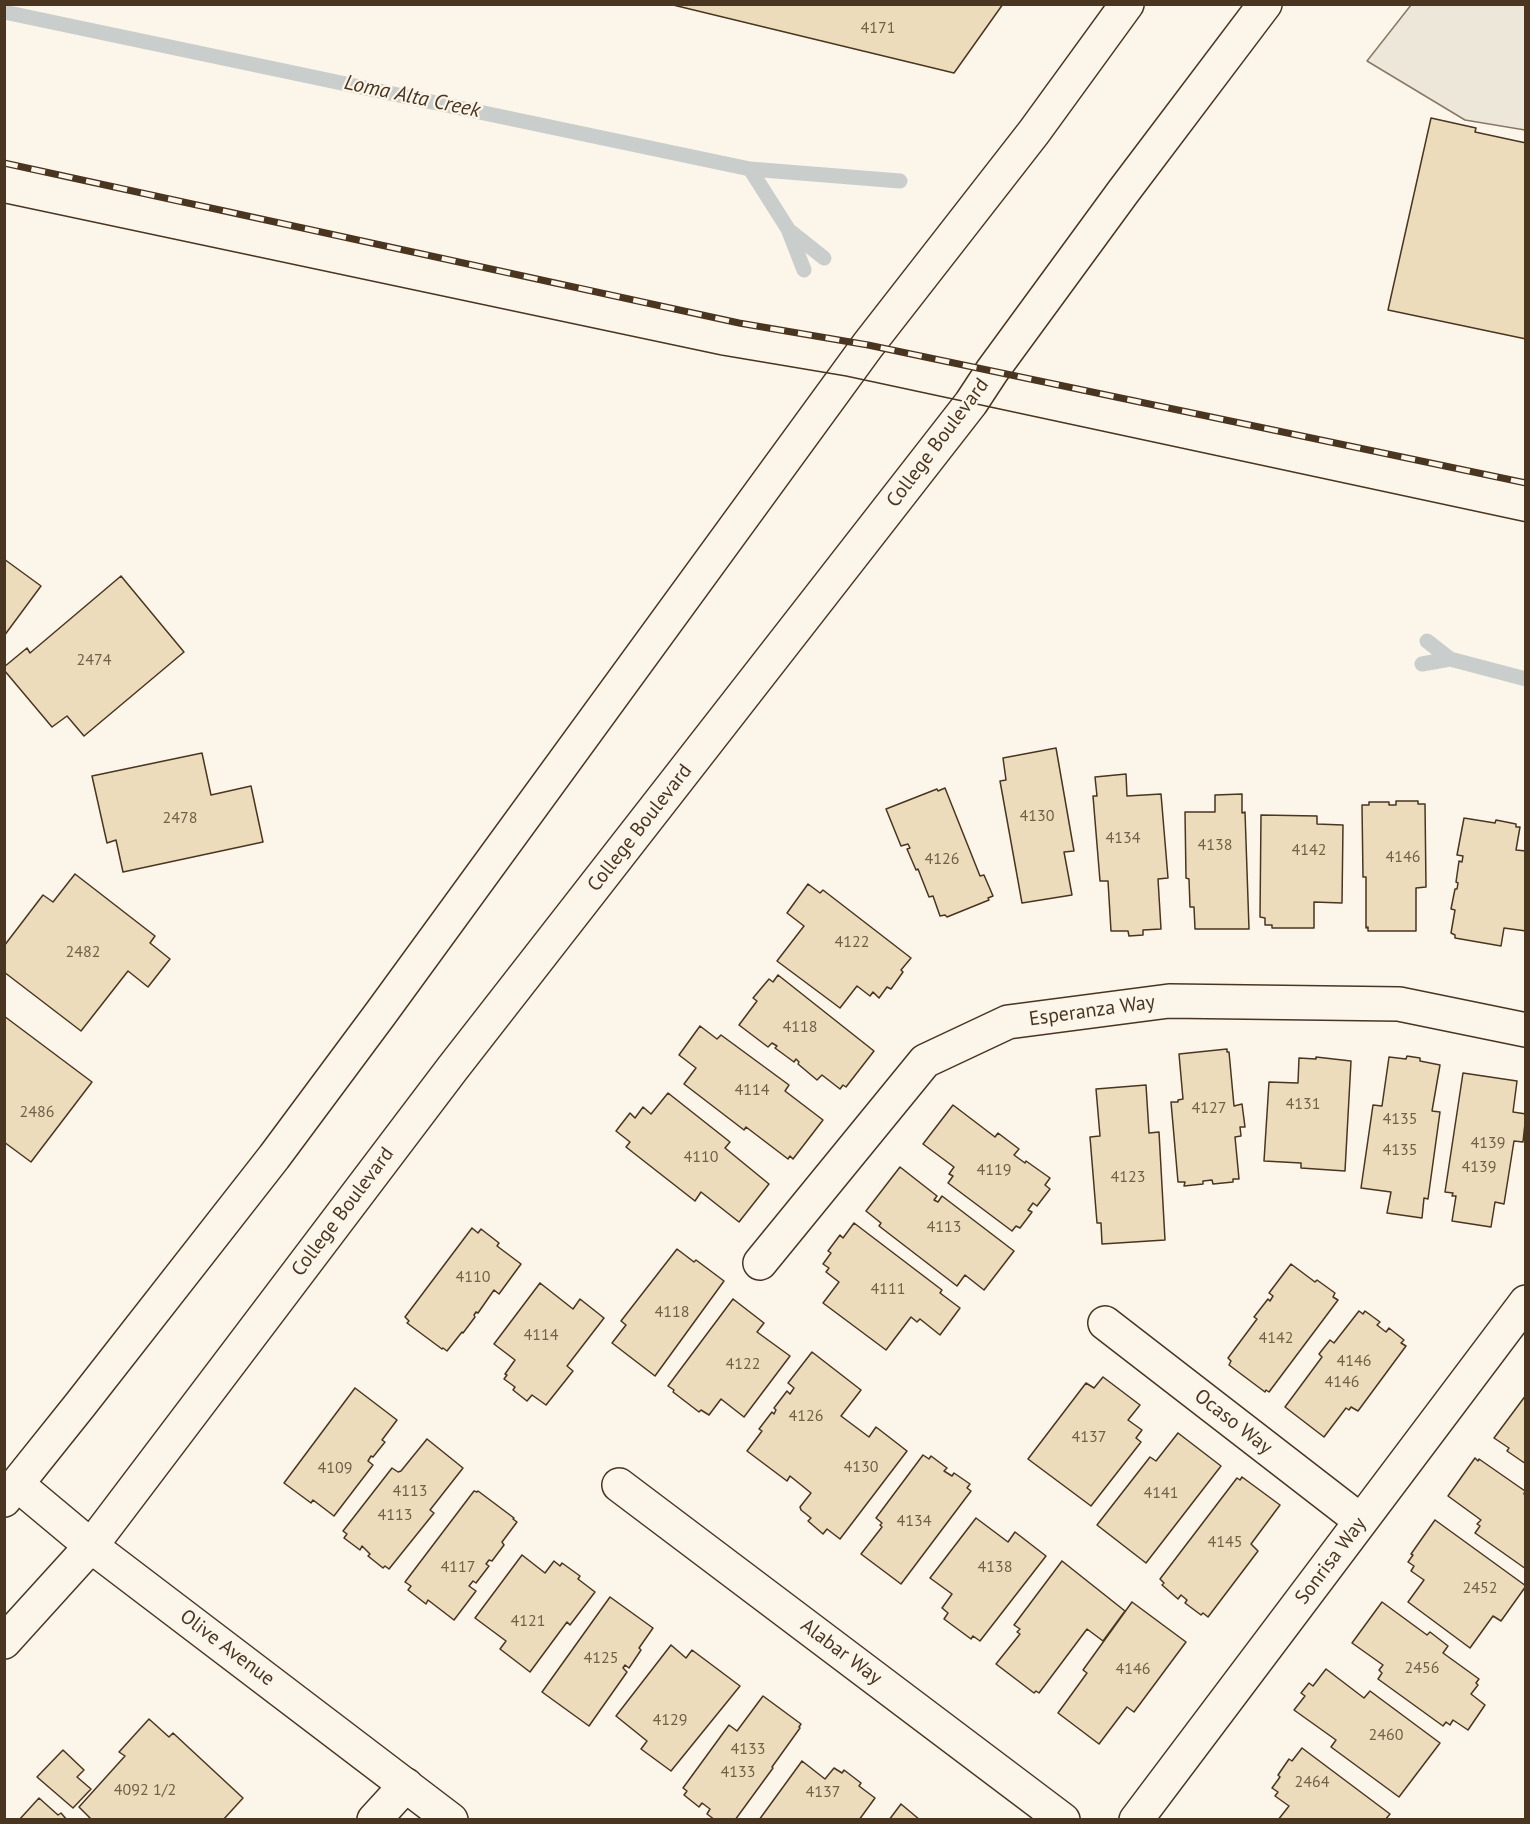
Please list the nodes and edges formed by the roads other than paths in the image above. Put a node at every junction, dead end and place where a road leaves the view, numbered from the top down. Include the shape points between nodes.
1 (1127, 4) edge
2 (1264, 4) edge
3 (1526, 1030) edge
4 (760, 1263) dead end
5 (1526, 1302) edge
6 (1105, 1323) dead end
7 (619, 1485) dead end
8 (9, 1487) edge
9 (1361, 1521) junction
10 (92, 1546) junction
11 (4, 1642) edge
12 (406, 1785) junction
13 (374, 1820) edge
14 (451, 1820) edge
15 (1063, 1820) edge
16 (1136, 1820) edge

1 - 8 main road via 1034,132 868,345 288,1137
2 - 10 main road, College Boulevard via 971,403 452,1069
3 - 4 main road, Esperanza Way via 1399,1004 1169,1001 1008,1022 925,1061
5 - 9 main road, Sonrisa Way
6 - 9 main road, Ocaso Way
7 - 15 main road, Alabar Way
8 - 10 main road, Olive Avenue
9 - 16 main road, Sonrisa Way
10 - 11 main road, College Boulevard
10 - 12 main road, Olive Avenue
12 - 13 main road
12 - 14 main road, Olive Avenue

